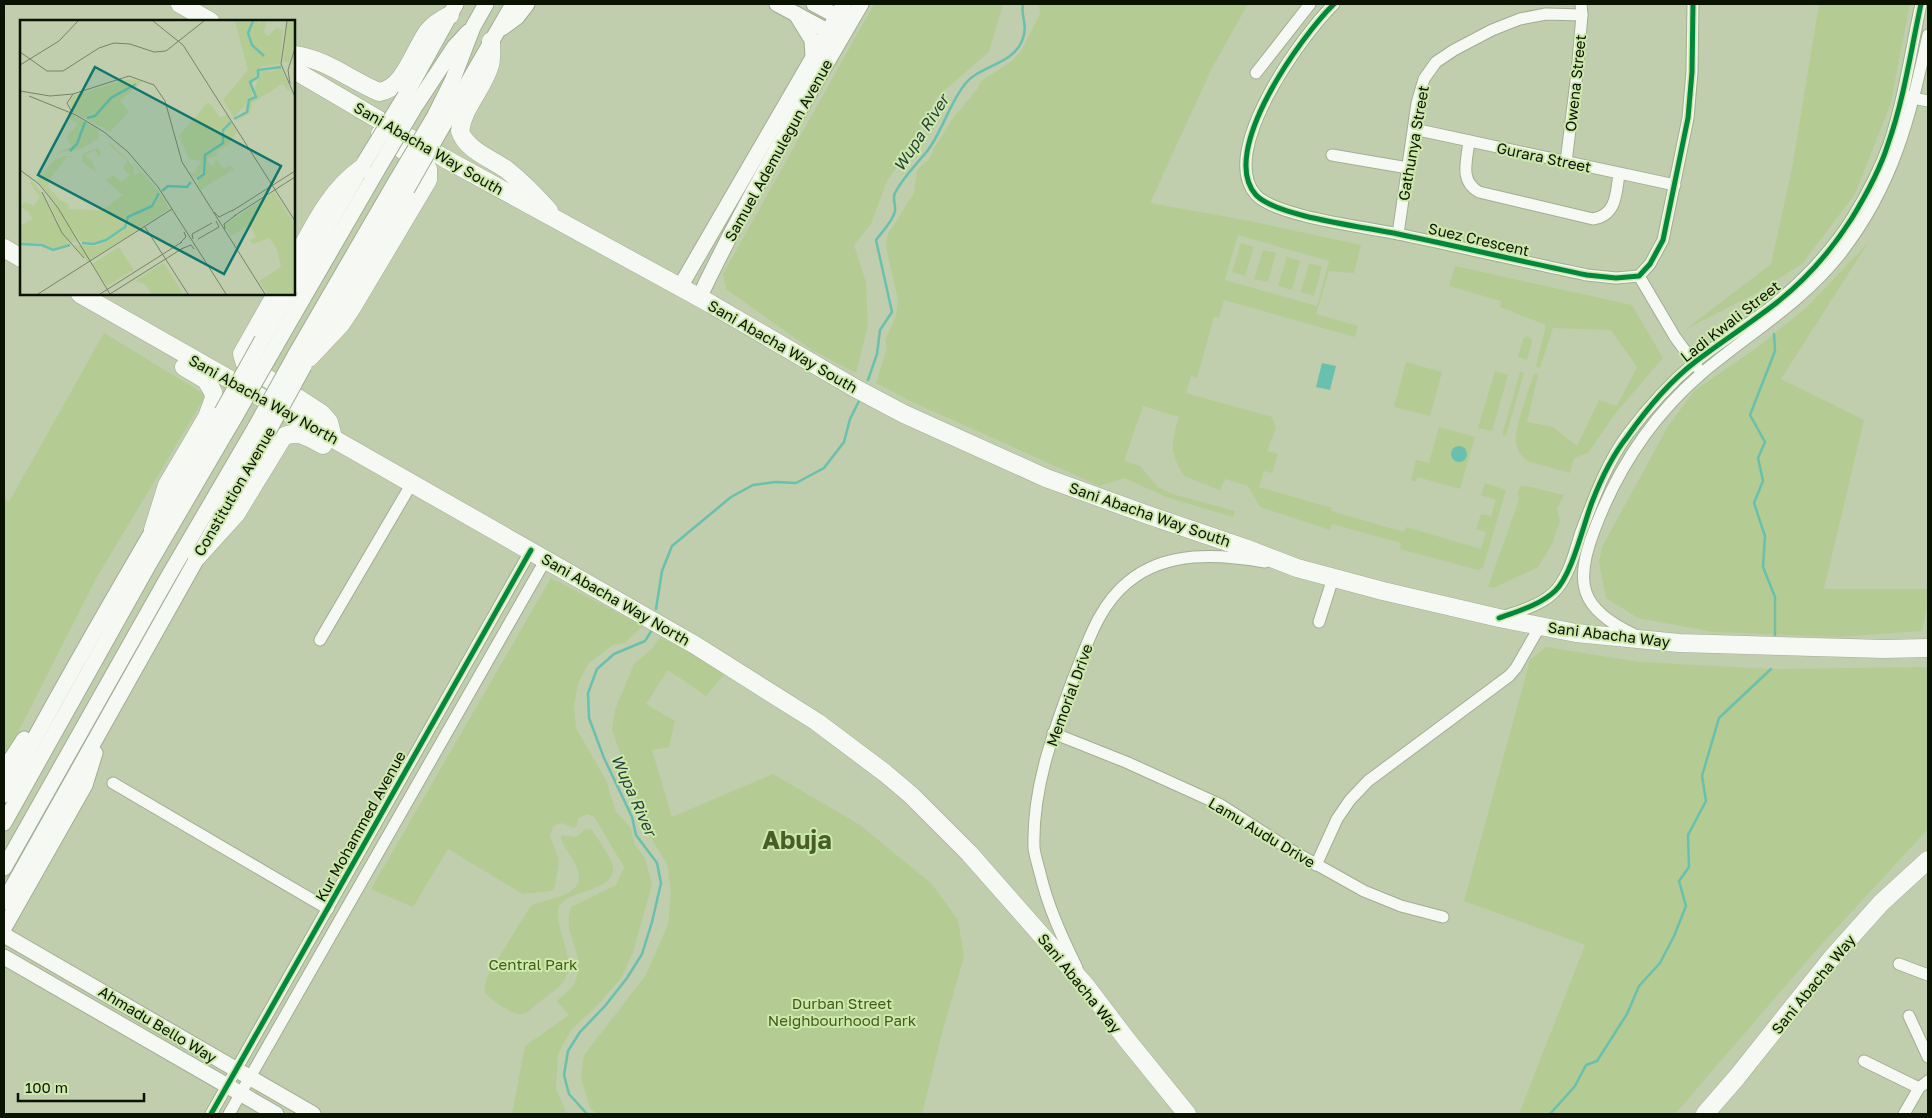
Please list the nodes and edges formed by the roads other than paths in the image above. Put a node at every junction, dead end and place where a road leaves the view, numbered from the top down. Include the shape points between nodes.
1 (180, 4) edge
2 (486, 4) edge
3 (513, 4) edge
4 (527, 4) edge
5 (777, 4) edge
6 (814, 4) edge
7 (861, 4) edge
8 (1310, 4) edge
9 (1334, 4) edge
10 (1693, 4) edge
11 (1921, 4) edge
12 (454, 7) edge
13 (1582, 9) edge
14 (796, 14) junction
15 (843, 14) edge
16 (208, 20) edge
17 (473, 27) junction
18 (834, 35) junction
19 (1928, 35) edge
20 (494, 36) junction
21 (295, 55) edge
22 (813, 56) junction
23 (295, 71) edge
24 (1256, 74) dead end
25 (328, 90) junction
26 (1901, 95) junction
27 (1914, 98) junction
28 (411, 100) junction
29 (1928, 101) edge
30 (439, 120) junction
31 (1414, 129) junction
32 (1469, 141) junction
33 (1332, 155) dead end
34 (1566, 162) junction
35 (368, 167) junction
36 (1408, 168) junction
37 (1619, 174) junction
38 (1675, 185) junction
39 (557, 220) junction
40 (1398, 234) junction
41 (4, 248) edge
42 (20, 257) edge
43 (295, 260) edge
44 (1639, 276) junction
45 (295, 284) edge
46 (680, 287) junction
47 (82, 295) edge
48 (275, 295) edge
49 (289, 295) edge
50 (699, 298) junction
51 (128, 323) junction
52 (269, 344) junction
53 (302, 360) junction
54 (1694, 363) junction
55 (1702, 373) junction
56 (333, 438) junction
57 (187, 473) junction
58 (412, 483) junction
59 (232, 495) junction
60 (153, 530) joint
61 (539, 554) junction
62 (197, 557) joint
63 (1297, 568) junction
64 (1333, 578) junction
65 (1499, 618) junction
66 (1319, 622) dead end
67 (1540, 626) junction
68 (1643, 639) junction
69 (320, 640) dead end
70 (1910, 648) junction
71 (1928, 648) edge
72 (1928, 655) edge
73 (1053, 733) junction
74 (27, 753) junction
75 (4, 770) edge
76 (80, 781) junction
77 (113, 784) dead end
78 (4, 795) edge
79 (4, 823) edge
80 (969, 853) joint
81 (1928, 860) edge
82 (1316, 865) junction
83 (4, 868) edge
84 (4, 902) edge
85 (328, 909) junction
86 (1443, 917) dead end
87 (4, 928) edge
88 (4, 935) edge
89 (4, 957) edge
90 (1899, 964) dead end
91 (1928, 975) edge
92 (1086, 986) junction
93 (1909, 1016) dead end
94 (1928, 1057) edge
95 (1864, 1061) dead end
96 (236, 1071) junction
97 (250, 1078) junction
98 (1924, 1084) edge
99 (227, 1086) junction
100 (241, 1094) junction
101 (211, 1114) edge
102 (229, 1114) edge
103 (276, 1114) edge
104 (312, 1114) edge
105 (1187, 1114) edge
106 (1704, 1114) edge
107 (1904, 1114) edge

1 - 16 highway
2 - 17 main road, Constitution Avenue
3 - 20 main road, Constitution Avenue
4 - 20 main road
5 - 14 main road
6 - 15 main road
7 - 15 main road, Samuel Ademulegun Avenue
8 - 24 street
9 - 40 street, Suez Crescent via 1303,39 1270,93 1247,150 1244,166 1248,181 1256,195 1295,214
10 - 38 street via 1689,110
11 - 26 street, Ladi Kwali Street
12 - 21 highway via 429,30 400,79 387,91 379,92 332,67
12 - 28 main road, Constitution Avenue
13 - 31 street, Gathunya Street via 1520,19 1477,38 1436,62 1424,79
13 - 34 street, Owena Street
14 - 18 main road
14 - 22 main road via 812,40
15 - 18 main road, Samuel Ademulegun Avenue
17 - 28 main road, Constitution Avenue
17 - 30 main road, Constitution Avenue
18 - 22 main road, Samuel Ademulegun Avenue
18 - 50 main road, Samuel Ademulegun Avenue
19 - 27 street, Ladi Kwali Street
20 - 30 main road, Constitution Avenue
20 - 39 highway via 490,66 463,118 461,135 467,144 521,183
22 - 46 main road, Samuel Ademulegun Avenue
23 - 25 highway, Sani Abacha Way South
25 - 39 highway, Sani Abacha Way South
25 - 53 highway via 339,105 424,165 430,175 341,324
26 - 27 street
26 - 54 street, Ladi Kwali Street via 1881,163 1852,218 1832,246 1808,274 1773,306
27 - 29 street
27 - 55 street, Ladi Kwali Street via 1900,147 1879,195 1841,254 1777,317
28 - 35 main road, Constitution Avenue, bridge
30 - 53 main road, Constitution Avenue, bridge
31 - 32 street, Gurara Street
31 - 36 street, Gathunya Street
32 - 34 street, Gurara Street
32 - 37 street via 1466,181 1470,188 1594,219 1608,213 1616,195
33 - 36 street
34 - 37 street, Gurara Street
35 - 43 highway via 348,178 337,190
35 - 45 main road, Constitution Avenue
35 - 52 main road, Constitution Avenue
36 - 40 street, Gathunya Street
37 - 38 street, Gurara Street
38 - 44 street via 1663,240
39 - 46 highway, Sani Abacha Way South
40 - 44 street, Suez Crescent via 1587,275
41 - 42 highway
44 - 54 street via 1670,330
46 - 50 highway, Sani Abacha Way South
47 - 51 highway, Sani Abacha Way North
48 - 56 highway via 242,354 244,362 321,413 329,422
49 - 52 main road, Constitution Avenue
50 - 63 highway, Sani Abacha Way South via 904,414 1046,478
51 - 56 highway, Sani Abacha Way North
51 - 57 highway via 144,342 202,377 214,392 213,404
52 - 57 main road, Constitution Avenue, bridge via 229,415
53 - 59 main road, Constitution Avenue, bridge via 262,429
54 - 55 street
54 - 65 street, Ladi Kwali Street via 1646,412 1617,450 1593,499 1571,564 1557,589 1546,598
55 - 68 street, Ladi Kwali Street via 1666,408 1627,459 1604,503 1583,566 1585,590 1600,614 1619,628
56 - 58 highway, Sani Abacha Way North
57 - 60 highway via 160,503
57 - 74 main road, Constitution Avenue
58 - 59 highway via 375,475 304,435 289,434
58 - 61 highway, Sani Abacha Way North
58 - 69 street
59 - 62 highway via 224,528
59 - 83 main road, Constitution Avenue via 93,709
60 - 74 main road
61 - 80 highway, Sani Abacha Way North via 695,645 817,722 911,795
61 - 85 street, Kur Mohammed Avenue via 434,721
61 - 97 street, Kur Mohammed Avenue via 450,724
62 - 76 main road, Constitution Avenue via 102,727
63 - 64 highway, Sani Abacha Way
63 - 73 street, Memorial Drive via 1247,559 1186,557 1153,567 1128,582 1094,625
64 - 65 highway, Sani Abacha Way
64 - 66 street
65 - 67 highway, Sani Abacha Way
67 - 68 highway, Sani Abacha Way
67 - 82 street via 1509,676 1368,781 1350,800 1337,819
68 - 70 highway, Sani Abacha Way via 1680,643
70 - 71 highway, Sani Abacha Way
70 - 72 highway
73 - 82 street, Lamu Audu Drive via 1221,805
73 - 92 street, Memorial Drive via 1041,780 1034,849 1052,914
74 - 75 main road
74 - 78 main road, Constitution Avenue
74 - 79 main road, Constitution Avenue
76 - 84 main road, Constitution Avenue
76 - 87 main road
77 - 85 street
80 - 92 highway, Sani Abacha Way
81 - 106 highway, Sani Abacha Way via 1881,903 1831,959
82 - 86 street, Lamu Audu Drive via 1364,891 1401,906
85 - 96 street, Kur Mohammed Avenue
88 - 96 main road, Ahmadu Bello Way
89 - 99 main road, Ahmadu Bello Way
90 - 91 street
92 - 105 highway, Sani Abacha Way
93 - 94 street
95 - 98 street
96 - 97 main road, Ahmadu Bello Way
96 - 99 street, Kur Mohammed Avenue
97 - 100 street, Kur Mohammed Avenue
97 - 104 main road, Ahmadu Bello Way
98 - 107 street
99 - 100 main road, Ahmadu Bello Way
99 - 101 street, Kur Mohammed Avenue
100 - 102 street, Kur Mohammed Avenue
100 - 103 main road, Ahmadu Bello Way

